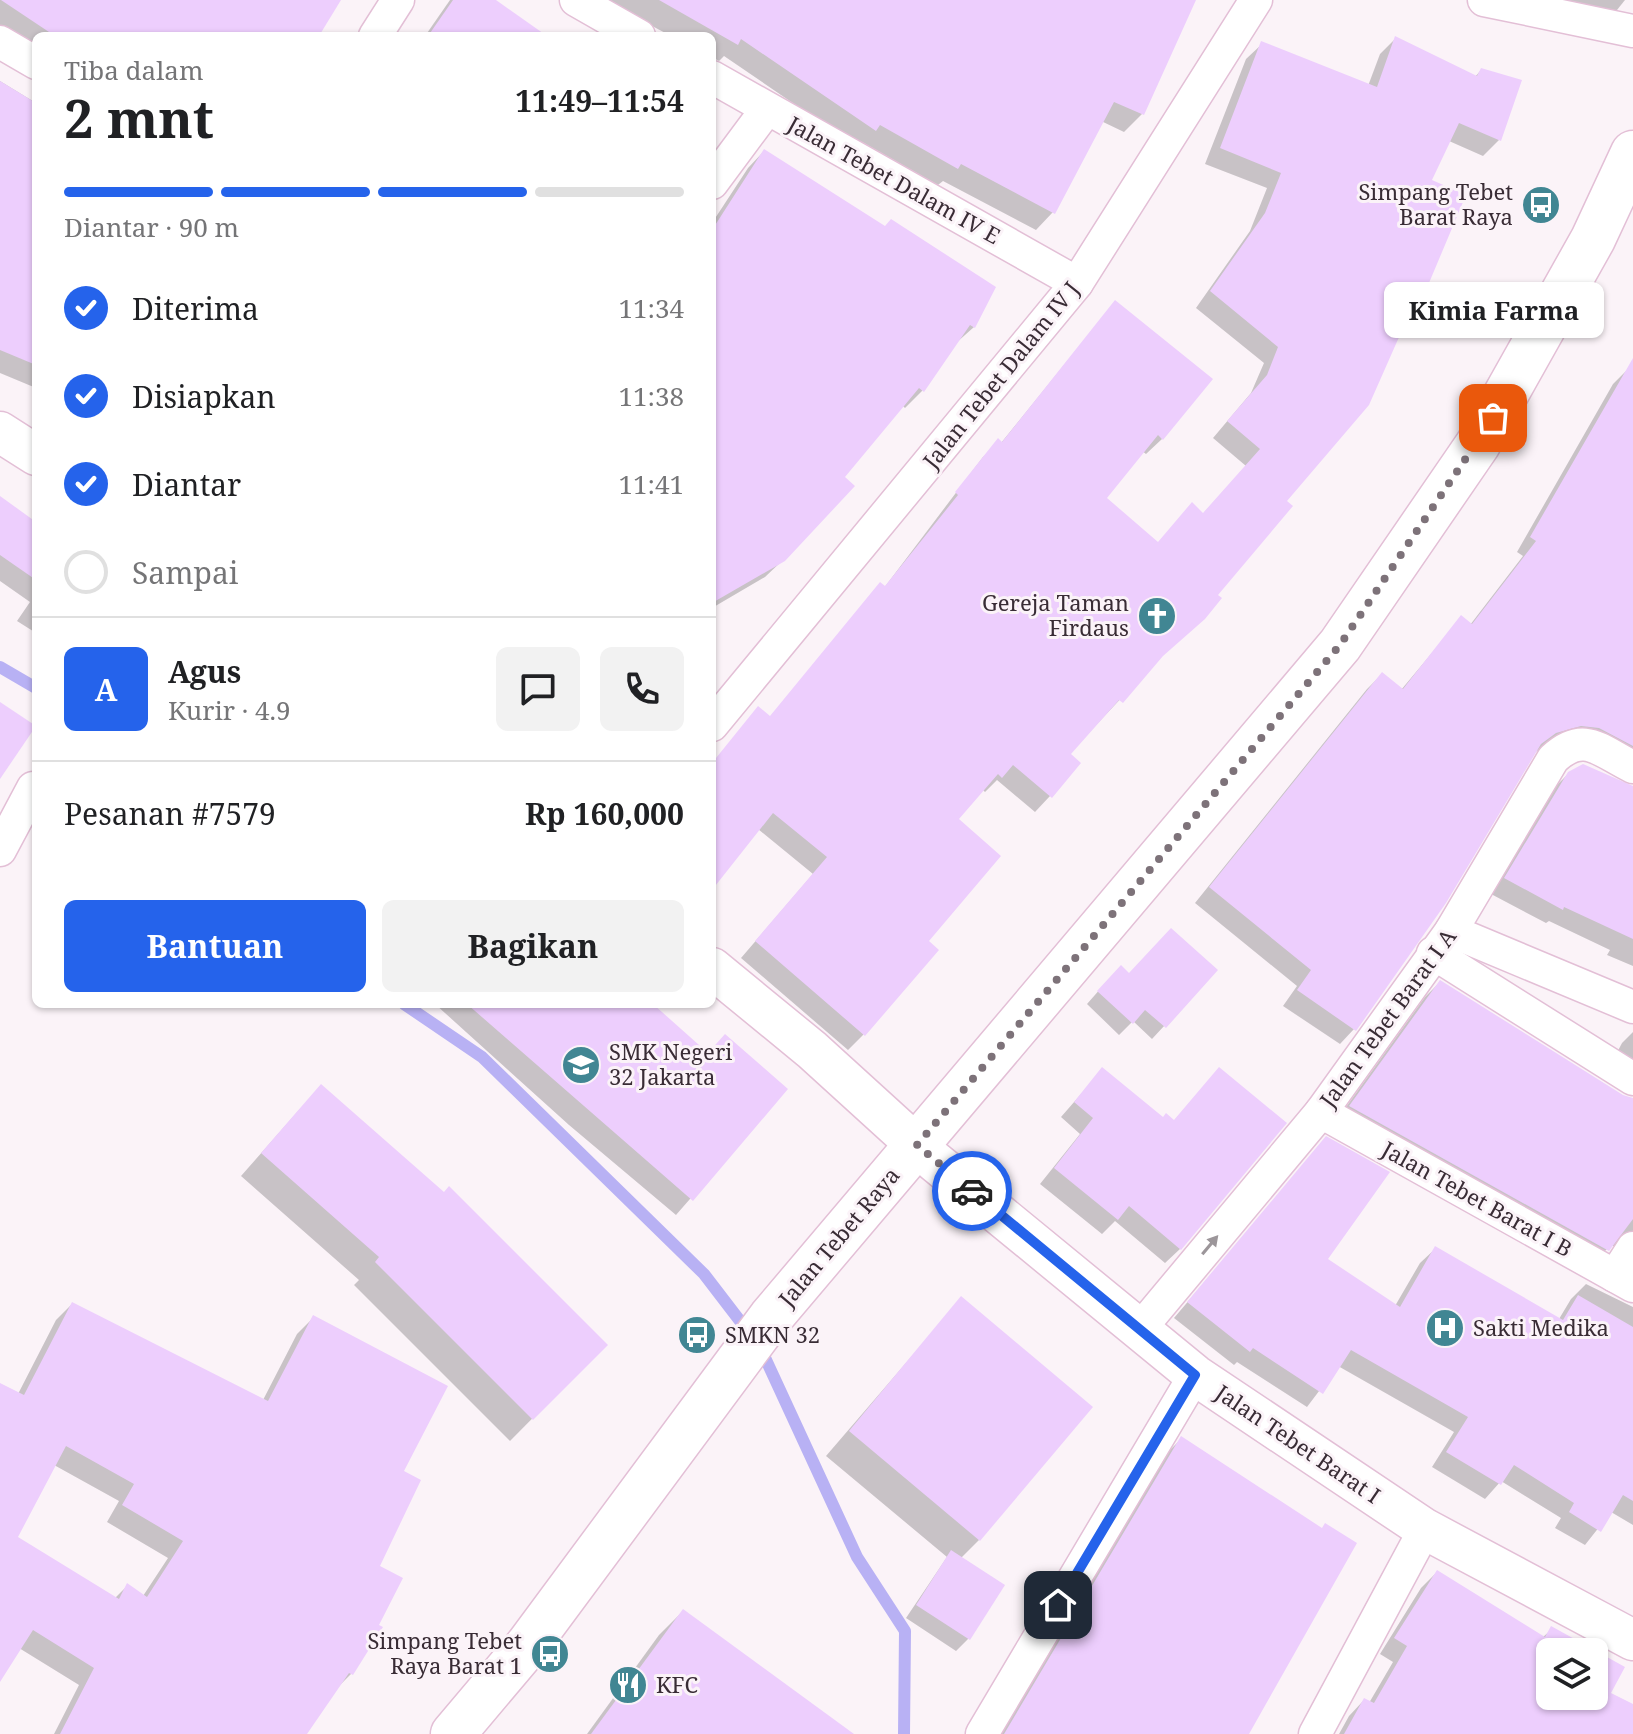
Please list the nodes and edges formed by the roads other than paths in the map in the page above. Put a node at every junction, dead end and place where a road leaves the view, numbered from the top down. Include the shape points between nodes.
1 (398, 0) edge
2 (576, 0) edge
3 (1256, 0) edge
4 (1484, 0) edge
5 (1633, 31) edge
6 (378, 32) edge
7 (632, 32) edge
8 (0, 42) edge
9 (32, 61) edge
10 (716, 79) edge
11 (767, 109) junction
12 (1633, 153) edge
13 (716, 178) edge
14 (1077, 283) junction
15 (0, 432) edge
16 (32, 452) edge
17 (716, 720) edge
18 (1633, 767) edge
19 (32, 790) edge
20 (0, 850) edge
21 (1442, 942) junction
22 (716, 971) edge
23 (1633, 1007) edge
24 (1633, 1079) edge
25 (1321, 1112) junction
26 (917, 1145) junction
27 (1633, 1248) edge
28 (1624, 1281) edge
29 (1139, 1330) junction
30 (1195, 1375) junction
31 (1425, 1529) junction
32 (1633, 1640) edge
33 (453, 1734) edge
34 (982, 1734) edge
35 (1315, 1734) edge

1 - 6 street
2 - 7 street
3 - 14 street, Jalan Tebet Dalam IV J
4 - 5 street
8 - 9 street
10 - 11 street, Jalan Tebet Dalam IV E
11 - 13 street
11 - 14 street, Jalan Tebet Dalam IV E
12 - 26 main road, Jalan Tebet Raya via 1593,239 1478,444 1340,645
14 - 17 street, Jalan Tebet Dalam IV J
15 - 16 street
18 - 21 street, Jalan Tebet Barat I A via 1582,743 1568,745 1553,759
19 - 20 street
21 - 23 street
21 - 24 street
21 - 25 street, Jalan Tebet Barat I A
22 - 26 street, Jalan Tebet Barat I
25 - 28 street, Jalan Tebet Barat I B
29 -> 25 street, Jalan Tebet Barat I A
26 - 29 street, Jalan Tebet Barat I
26 - 33 main road, Jalan Tebet Raya via 771,1317 528,1645
27 - 28 street
29 - 30 street, Jalan Tebet Barat I
30 - 31 street, Jalan Tebet Barat I
30 - 34 street
31 - 32 street, Jalan Tebet Barat I
31 - 35 street

